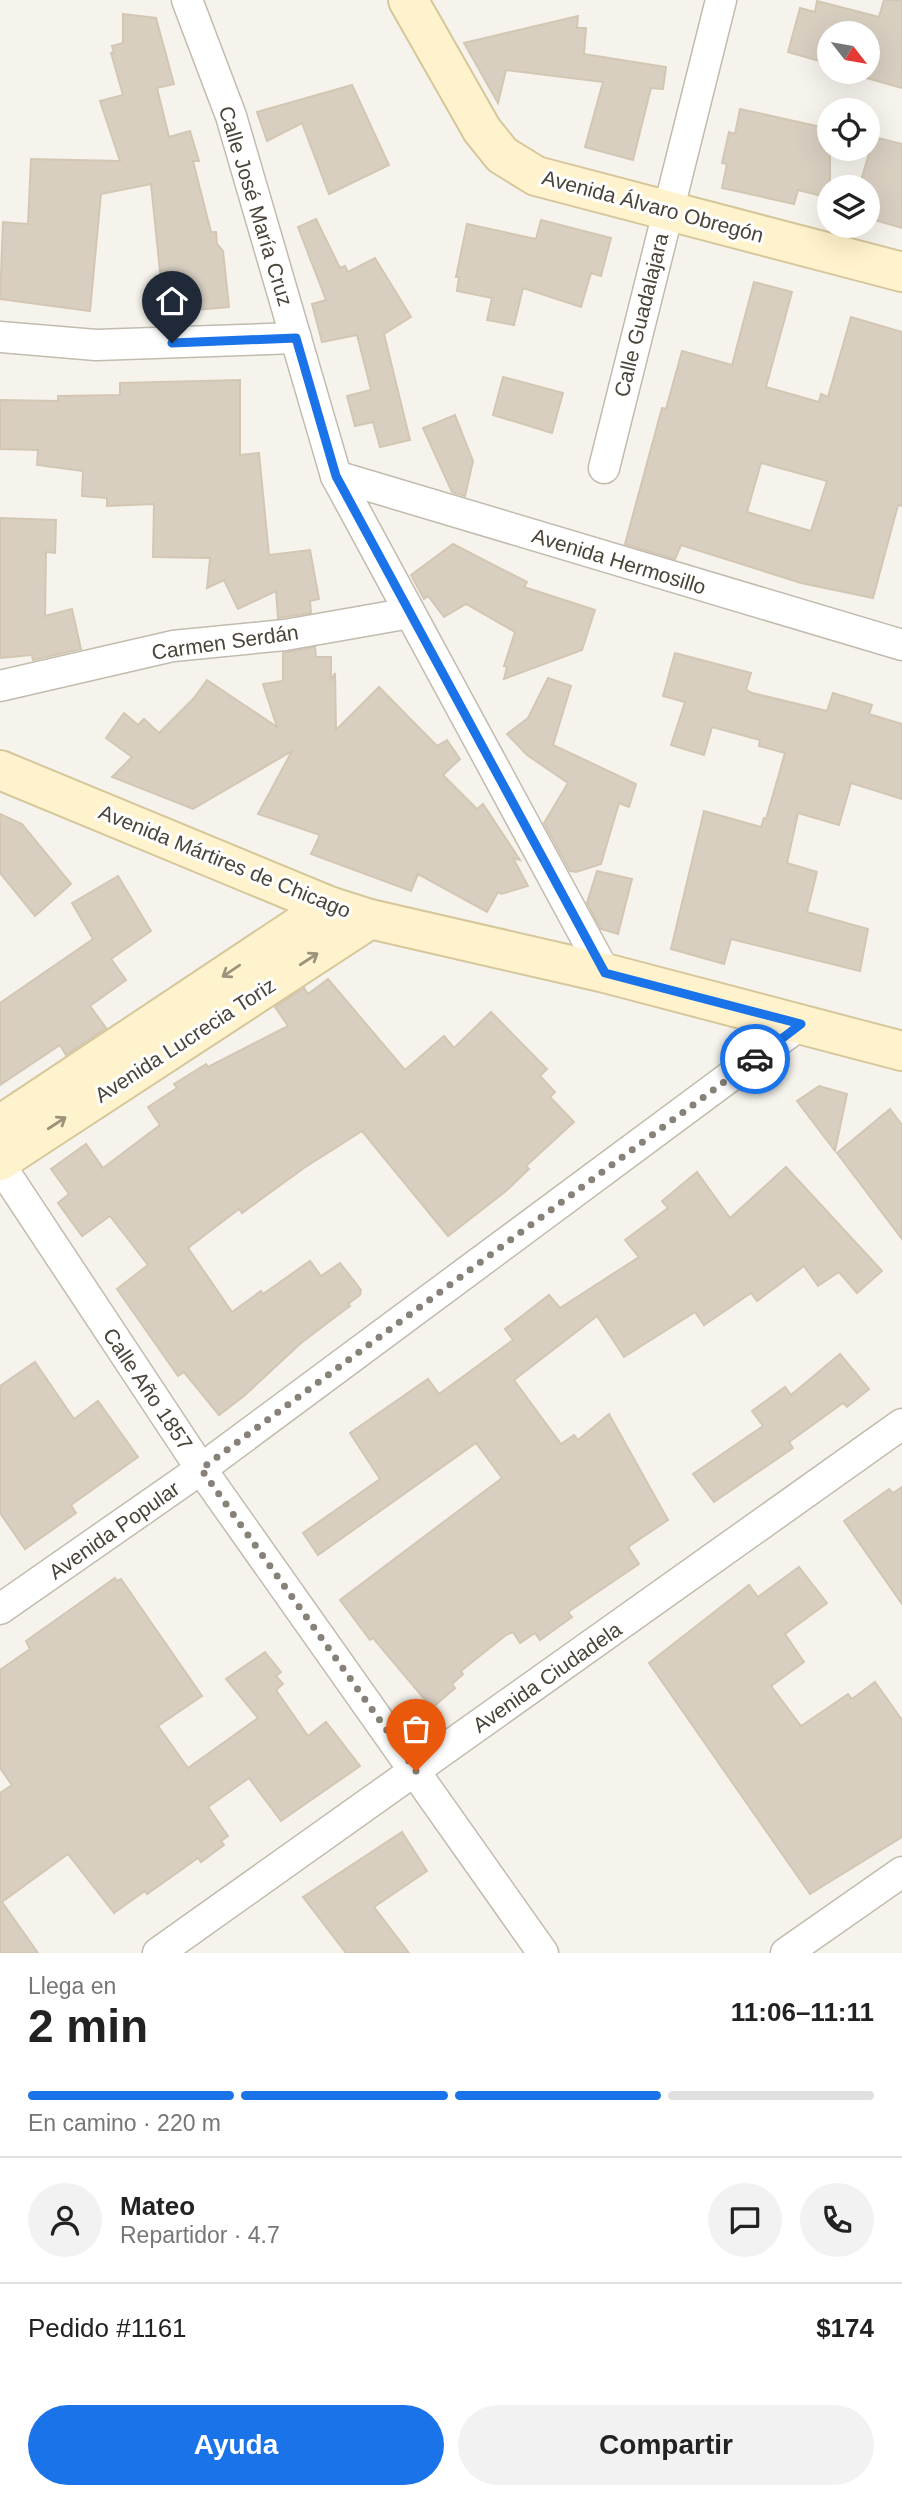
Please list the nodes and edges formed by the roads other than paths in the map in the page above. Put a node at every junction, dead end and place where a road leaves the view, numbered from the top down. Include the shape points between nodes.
1 (187, 0) edge
2 (408, 0) edge
3 (721, 0) edge
4 (667, 209) junction
5 (902, 272) edge
6 (0, 337) edge
7 (296, 338) junction
8 (604, 468) dead end
9 (336, 476) junction
10 (410, 612) junction
11 (902, 645) edge
12 (0, 686) edge
13 (0, 770) edge
14 (328, 906) junction
15 (370, 919) junction
16 (605, 973) junction
17 (801, 1024) junction
18 (902, 1051) edge
19 (0, 1125) edge
20 (0, 1163) edge
21 (902, 1424) edge
22 (201, 1469) junction
23 (0, 1609) edge
24 (416, 1771) junction
25 (902, 1871) edge
26 (158, 1953) edge
27 (543, 1953) edge
28 (786, 1953) edge

1 - 7 street, Calle José María Cruz via 231,116
2 - 4 street, Avenida Álvaro Obregón via 482,130 502,155 536,176
3 - 4 street, Calle Guadalajara
4 - 5 street, Avenida Álvaro Obregón
4 - 8 street, Calle Guadalajara
6 - 7 street via 96,345
7 - 9 street, Calle José María Cruz
9 - 10 street, Calle José María Cruz
9 - 11 street, Avenida Hermosillo
10 - 12 street, Carmen Serdán via 285,635 173,646
10 - 16 street, Calle José María Cruz
13 - 14 street, Avenida Mártires de Chicago
14 - 15 street, Avenida Mártires de Chicago
14 -> 19 street, Avenida Lucrecia Toriz
15 - 16 street, Avenida Mártires de Chicago
20 -> 15 street, Avenida Lucrecia Toriz
16 - 17 street, Avenida Mártires de Chicago
17 - 18 street, Avenida Mártires de Chicago
17 - 22 street, Avenida Popular
20 - 22 street, Calle Año 1857
21 - 24 street, Avenida Ciudadela
22 - 23 street, Avenida Popular
22 - 24 street, Calle Año 1857
24 - 26 street, Avenida Ciudadela
24 - 27 street, Calle Año 1857
25 - 28 street

